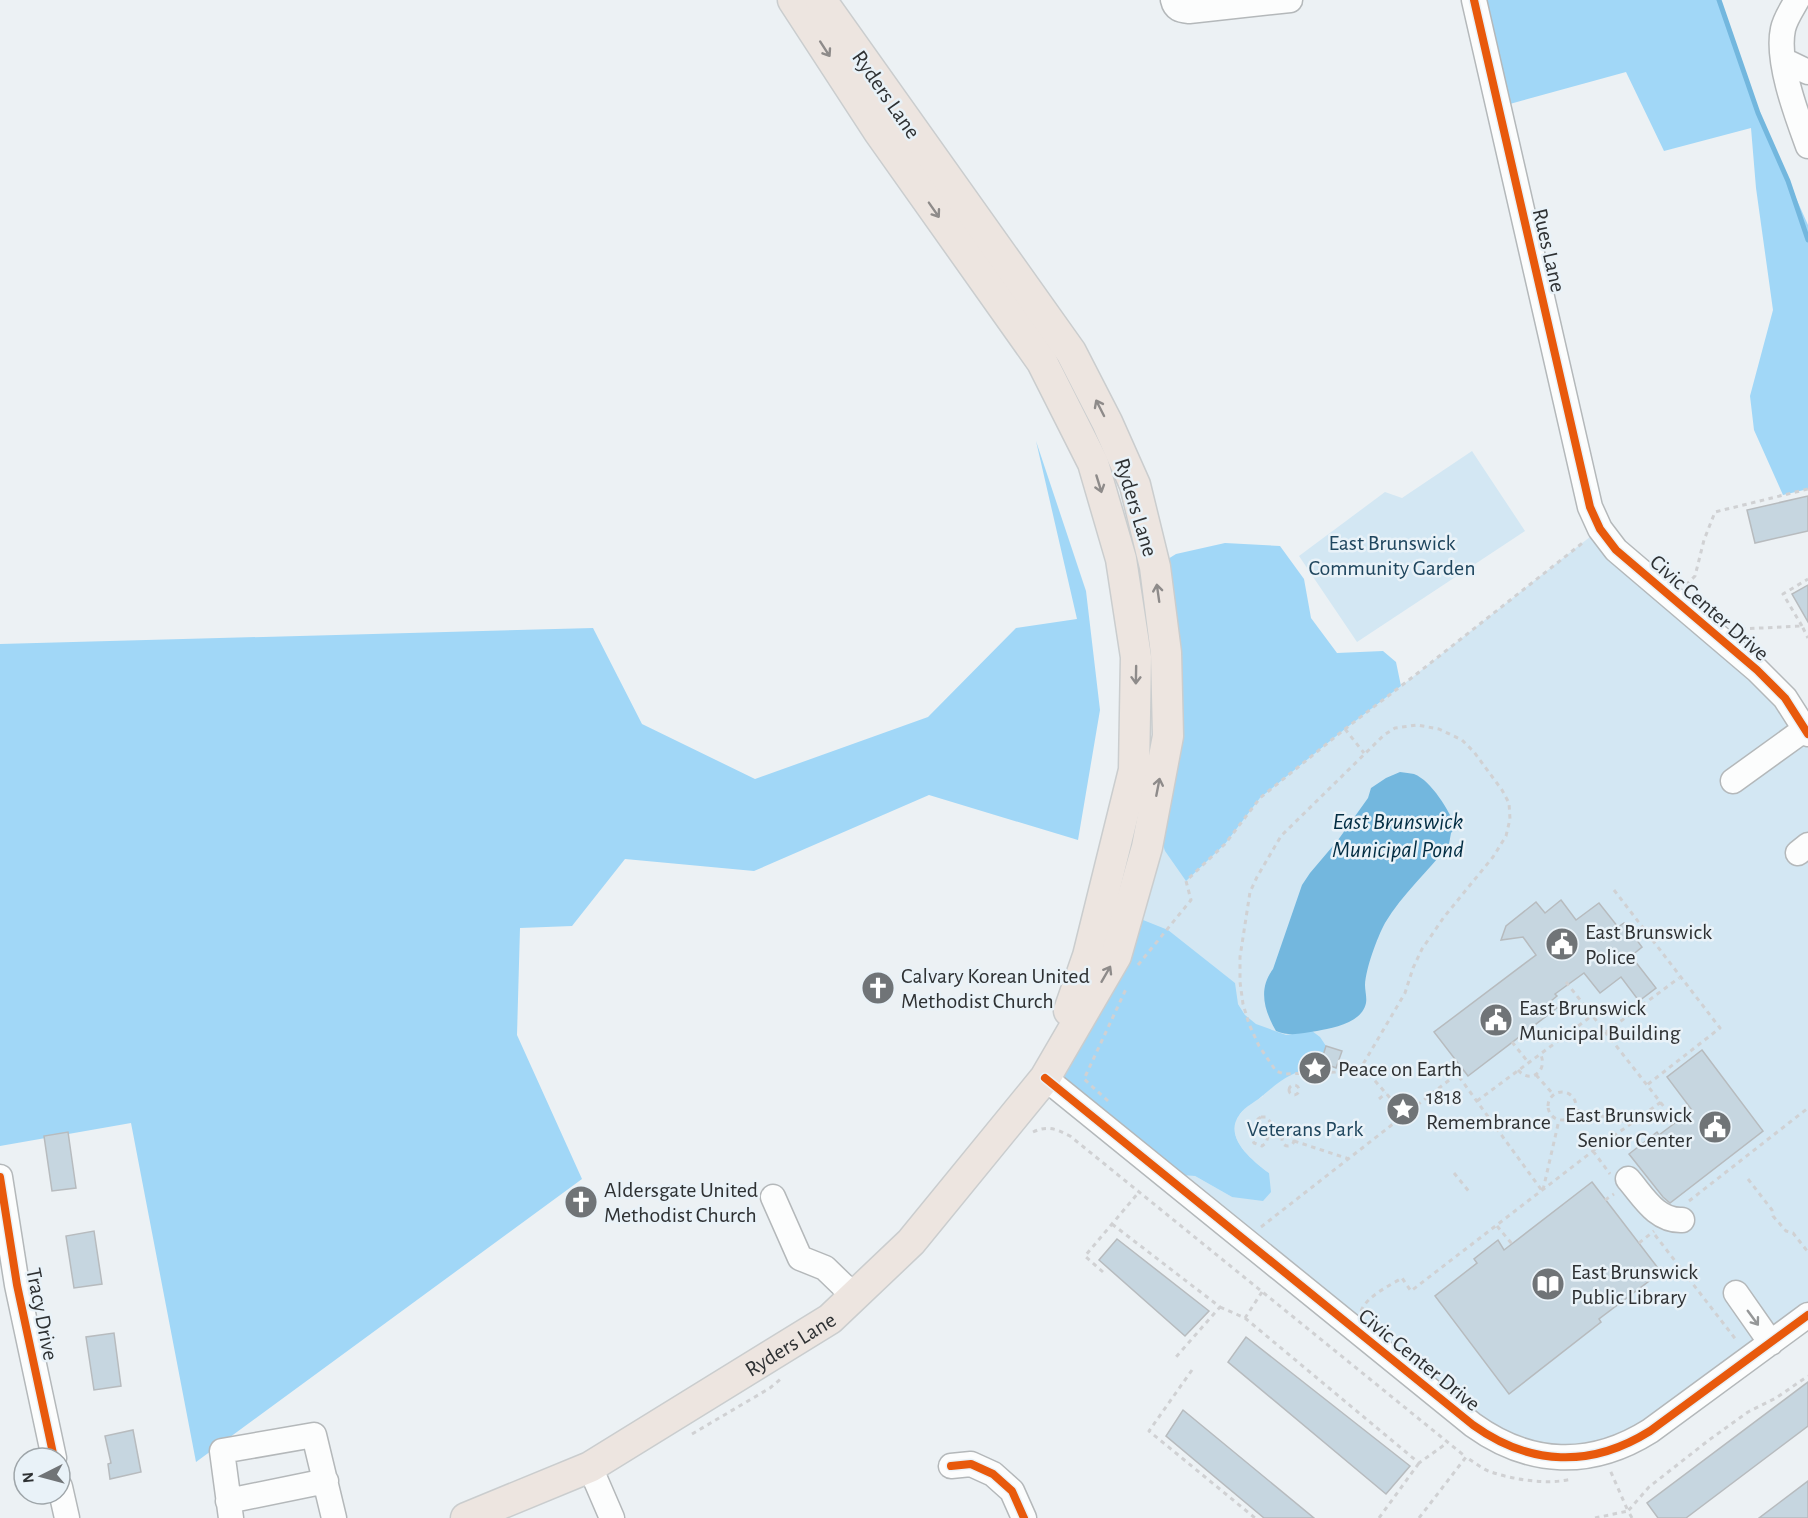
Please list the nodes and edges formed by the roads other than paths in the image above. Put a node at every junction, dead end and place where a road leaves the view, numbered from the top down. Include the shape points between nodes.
1 (793, 0) edge
2 (821, 0) edge
3 (1173, 0) edge
4 (1290, 0) edge
5 (1474, 0) edge
6 (1797, 0) edge
7 (1783, 60) junction
8 (1808, 72) edge
9 (1808, 147) edge
10 (1595, 518) joint
11 (1806, 732) edge
12 (1733, 781) dead end
13 (1044, 1078) junction
14 (0, 1177) edge
15 (1621, 1179) road end
16 (773, 1197) dead end
17 (1675, 1217) road end
18 (9, 1287) edge
19 (1736, 1293) dead end
20 (854, 1296) junction
21 (1808, 1315) edge
22 (1771, 1342) junction
23 (51, 1446) edge
24 (951, 1466) dead end
25 (590, 1467) junction
26 (326, 1481) junction
27 (229, 1509) edge
28 (334, 1518) edge
29 (466, 1518) edge
30 (612, 1518) edge
31 (1024, 1518) edge

1 -> 13 main road, Ryders Lane via 879,132 1042,362 1093,463 1121,559 1136,657 1134,770 1088,956
13 -> 2 main road, Ryders Lane via 1116,956 1147,847 1168,736 1166,653 1155,567 1134,485 1071,352
3 - 4 street via 1178,9 1189,12
5 - 10 street, Rues Lane
6 - 7 street via 1783,27
7 - 8 street
7 - 9 street
10 - 11 street, Civic Center Drive via 1616,550 1785,698
11 - 12 street
13 - 20 main road, Ryders Lane via 911,1242
13 - 22 street, Civic Center Drive via 1489,1437 1517,1450 1547,1457 1578,1458 1630,1443
14 - 18 street, Tracy Drive
15 - 17 street via 1660,1215 1673,1220
16 - 20 street via 800,1258 825,1268
18 - 23 street, Tracy Drive
19 -> 22 street
20 - 25 main road, Ryders Lane via 830,1319
21 - 22 street, Civic Center Drive
24 - 31 street via 970,1464 993,1474 1012,1491
25 - 29 main road, Ryders Lane
25 - 30 street
26 - 27 street
26 - 27 street via 314,1435 222,1451
26 - 28 street

